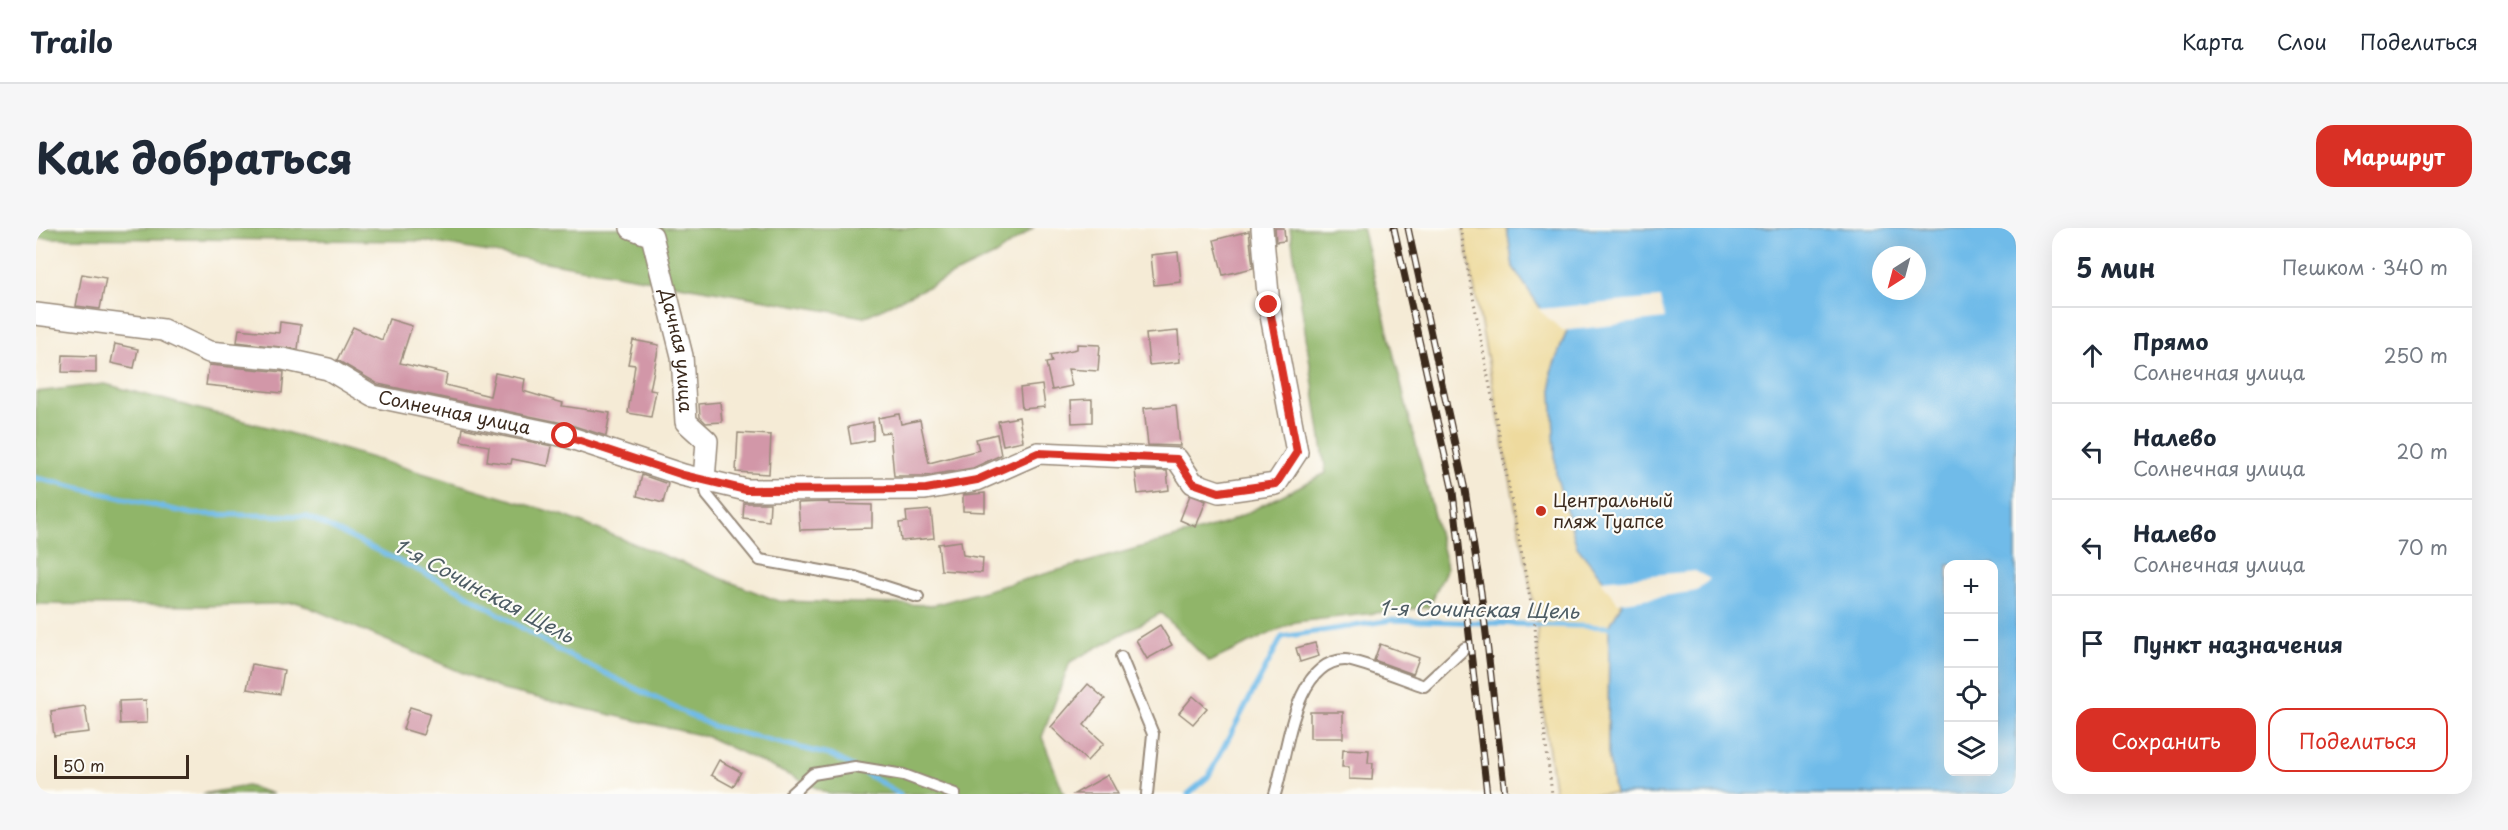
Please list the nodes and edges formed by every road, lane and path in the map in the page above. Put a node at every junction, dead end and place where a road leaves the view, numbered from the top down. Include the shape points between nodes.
1 (631, 228) edge
2 (1262, 228) edge
3 (1460, 228) edge
4 (36, 314) edge
5 (704, 480) junction
6 (918, 597) dead end
7 (1465, 648) dead end
8 (1121, 657) dead end
9 (791, 794) edge
10 (955, 794) edge
11 (1147, 794) edge
12 (1275, 794) edge
13 (1552, 794) edge

1 - 5 street, Дачная улица via 652,236 682,356 686,422 707,441
2 - 5 street, Солнечная улица via 1269,305 1297,452 1276,484 1219,492 1193,483 1177,459 1038,453 977,480 926,489 746,490
3 - 13 path via 1535,625
4 - 5 street, Солнечная улица via 163,330 209,352 283,359 328,369 373,396 565,436
5 - 6 lane via 707,495 760,560 855,577
7 - 12 lane via 1424,686 1346,660 1323,667 1299,699
8 - 11 lane via 1154,734
9 - 10 lane via 813,774 855,767 904,775

